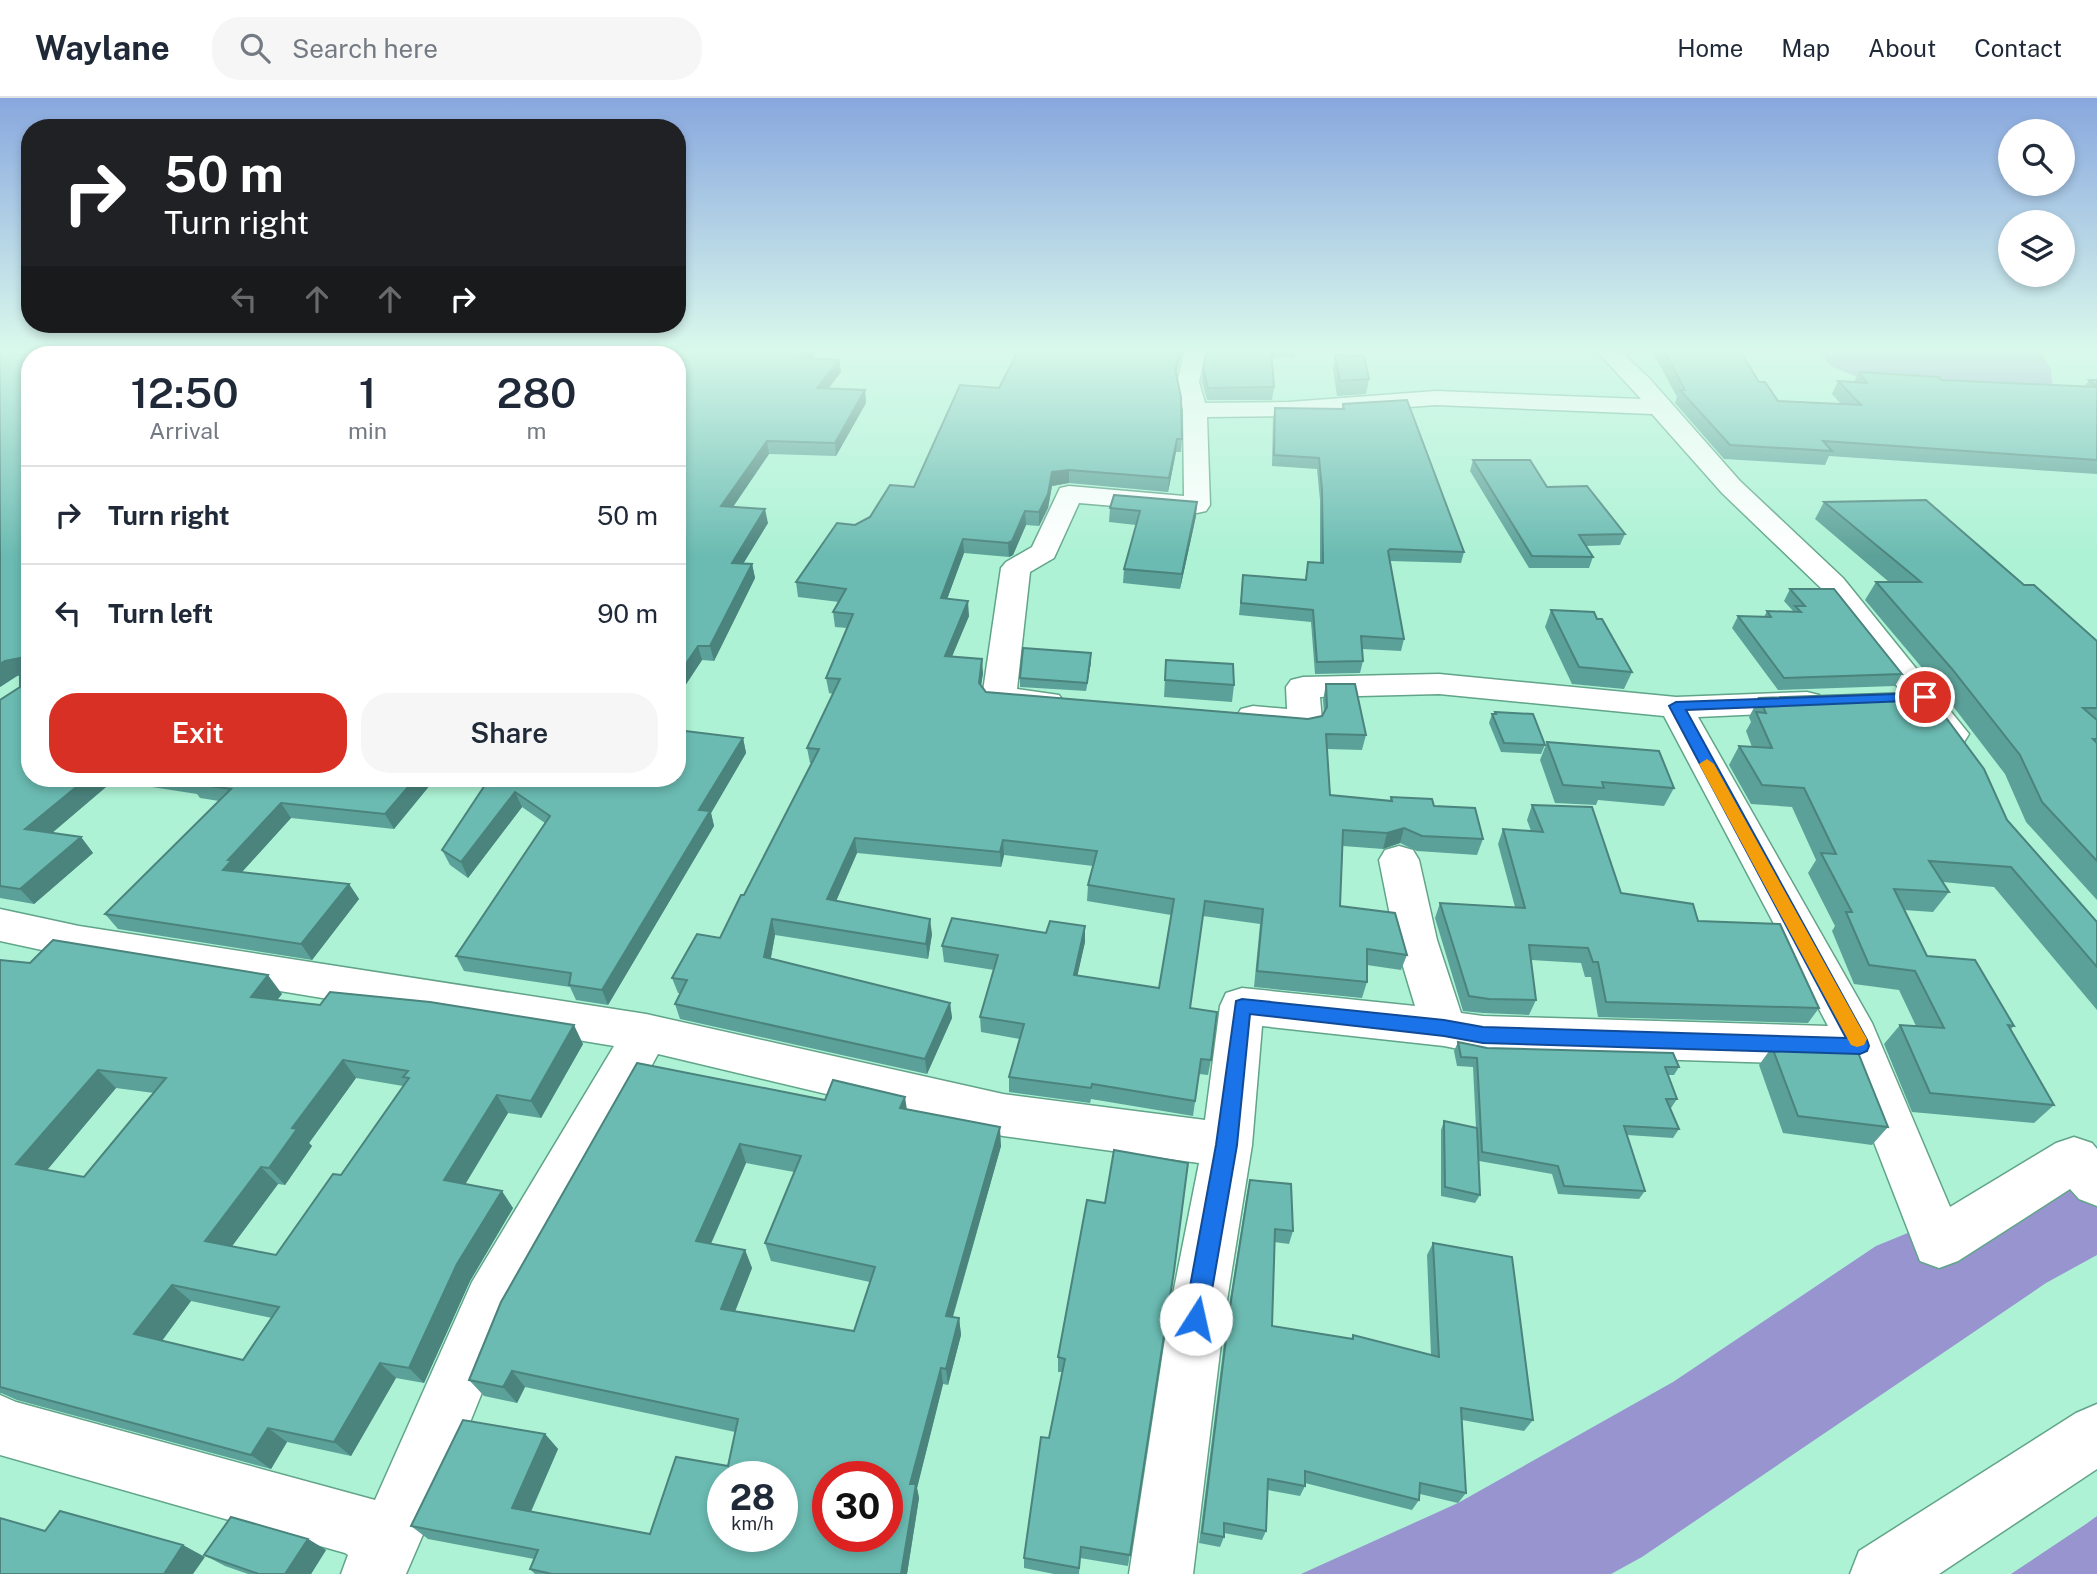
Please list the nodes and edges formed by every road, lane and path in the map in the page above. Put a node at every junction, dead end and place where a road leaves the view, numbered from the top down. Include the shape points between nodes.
1 (1195, 418) edge
2 (1669, 418) edge
3 (1925, 697) junction
4 (1883, 699) edge
5 (1842, 700) edge
6 (1082, 705) edge
7 (1676, 706) junction
8 (1221, 715) edge
9 (1965, 752) edge
10 (1399, 860) dead end
11 (0, 925) edge
12 (1444, 1028) junction
13 (646, 1033) junction
14 (1860, 1046) junction
15 (1227, 1145) junction
16 (2097, 1183) edge
17 (0, 1425) edge
18 (2097, 1434) edge
19 (380, 1560) edge
20 (1161, 1574) edge
21 (1882, 1574) edge

1 - 6 street via 1197,506 1069,494 1044,552 1016,568 999,698
2 - 3 street via 1731,487 1833,584
3 - 4 street
3 - 9 street
5 - 7 street
7 - 8 street via 1439,684 1303,687 1305,721
7 - 14 street
10 - 12 street via 1416,940
11 - 13 street via 79,942
12 - 14 street via 1483,1035
12 - 15 street via 1242,1006
13 - 15 street via 1003,1115
13 - 19 street via 491,1301
14 - 16 street via 1939,1243 2074,1159
15 - 20 street via 1196,1319
17 - 19 street via 361,1526
18 - 21 street

